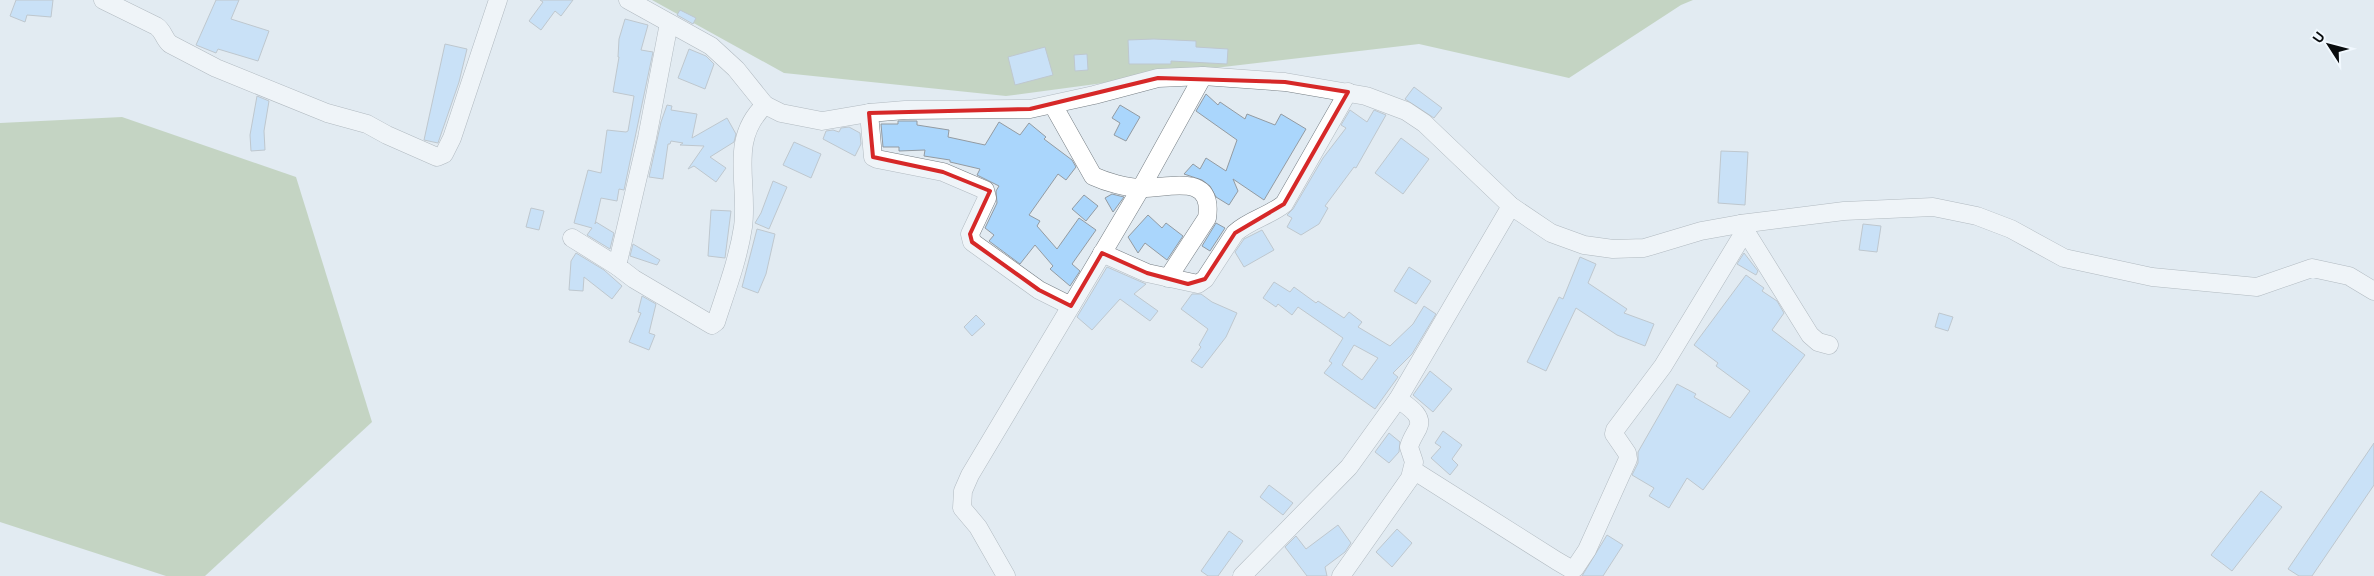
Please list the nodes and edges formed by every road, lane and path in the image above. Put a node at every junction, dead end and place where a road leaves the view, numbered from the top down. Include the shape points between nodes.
1 (103, 0) edge
2 (498, 0) edge
3 (628, 0) edge
4 (669, 22) junction
5 (1203, 76) junction
6 (1348, 92) junction
7 (765, 105) junction
8 (1053, 105) junction
9 (869, 113) junction
10 (1141, 188) junction
11 (1511, 206) junction
12 (1743, 228) junction
13 (572, 238) dead end
14 (1102, 253) junction
15 (617, 266) junction
16 (1168, 278) junction
17 (2374, 291) edge
18 (1071, 306) junction
19 (1829, 345) dead end
20 (1398, 399) junction
21 (1413, 470) junction
22 (1006, 576) edge
23 (1242, 576) edge
24 (1341, 576) edge

1 - 2 street via 156,26 170,44 216,68 327,113 367,124 437,157 444,154 452,138
3 - 4 street
4 - 7 street via 711,46 736,69
4 - 15 street via 647,138
5 - 6 street via 1285,82
5 - 8 street via 1158,78
5 - 10 street
6 - 11 street via 1389,102 1424,123
6 - 16 street via 1284,204 1241,227 1205,279 1198,284
7 - 9 street via 781,113 822,121
7 - 15 street via 753,115 746,130 742,168 743,227 738,254 716,322 712,325 704,322
8 - 9 street via 1030,109
8 - 10 street via 1093,176
9 - 18 street via 873,156 943,172 985,190 987,198 970,234 972,242 1039,290
10 - 14 street
10 - 16 street via 1173,184 1192,186 1207,201 1207,218
11 - 12 street via 1551,233 1584,245 1613,249 1644,248 1701,231
11 - 20 street
12 - 17 street via 1844,211 1933,207 1985,219 2064,258 2152,277 2257,287 2312,268 2349,276
12 - 19 street via 1810,335
12 - 21 street via 1663,366 1615,430 1614,434 1628,459 1575,568 1569,568
13 - 15 street
14 - 16 street via 1146,273
14 - 18 street
18 - 22 street via 964,491 962,508 978,528
20 - 21 street via 1420,421 1410,447
20 - 23 street via 1349,467
21 - 24 street

